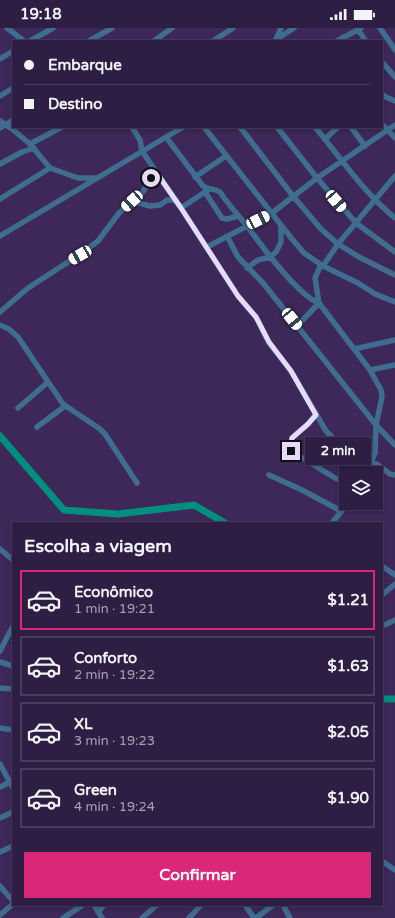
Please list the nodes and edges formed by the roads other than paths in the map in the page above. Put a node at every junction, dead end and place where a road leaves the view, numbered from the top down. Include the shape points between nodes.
1 (7, 28) edge
2 (53, 28) edge
3 (112, 28) edge
4 (172, 28) edge
5 (233, 28) edge
6 (281, 28) edge
7 (294, 28) edge
8 (380, 28) edge
9 (359, 29) edge
10 (23, 40) edge
11 (32, 40) edge
12 (91, 40) edge
13 (155, 40) edge
14 (214, 40) edge
15 (275, 40) edge
16 (276, 40) edge
17 (339, 40) edge
18 (365, 40) edge
19 (395, 50) edge
20 (12, 52) edge
21 (0, 59) edge
22 (383, 63) edge
23 (395, 77) edge
24 (12, 89) edge
25 (383, 95) edge
26 (0, 96) edge
27 (395, 102) edge
28 (12, 120) edge
29 (2, 125) edge
30 (383, 125) edge
31 (395, 125) edge
32 (60, 128) edge
33 (133, 128) edge
34 (181, 128) edge
35 (205, 128) edge
36 (241, 128) edge
37 (278, 128) edge
38 (316, 128) edge
39 (337, 128) edge
40 (352, 128) edge
41 (388, 130) junction
42 (166, 137) junction
43 (395, 138) edge
44 (324, 139) junction
45 (32, 146) junction
46 (365, 146) junction
47 (142, 151) junction
48 (226, 156) junction
49 (342, 161) junction
50 (0, 164) edge
51 (50, 168) junction
52 (156, 172) junction
53 (195, 176) junction
54 (97, 178) junction
55 (317, 178) junction
56 (394, 178) edge
57 (207, 190) junction
58 (170, 192) junction
59 (293, 196) junction
60 (0, 199) edge
61 (375, 199) junction
62 (167, 200) junction
63 (176, 200) junction
64 (132, 201) junction
65 (181, 208) junction
66 (272, 213) junction
67 (238, 216) junction
68 (395, 218) edge
69 (356, 223) junction
70 (281, 224) junction
71 (247, 226) junction
72 (0, 236) edge
73 (227, 236) junction
74 (338, 244) junction
75 (207, 247) junction
76 (395, 252) edge
77 (270, 257) junction
78 (322, 266) junction
79 (247, 268) junction
80 (395, 275) edge
81 (395, 302) edge
82 (319, 303) junction
83 (0, 312) edge
84 (0, 326) edge
85 (298, 326) junction
86 (395, 340) edge
87 (354, 349) junction
88 (395, 365) edge
89 (370, 370) junction
90 (48, 382) junction
91 (65, 406) junction
92 (18, 408) dead end
93 (316, 415) junction
94 (376, 425) junction
95 (37, 427) dead end
96 (395, 445) edge
97 (371, 461) junction
98 (369, 466) edge
99 (269, 475) dead end
100 (395, 475) edge
101 (339, 479) edge
102 (137, 483) dead end
103 (342, 511) joint
104 (333, 522) edge
105 (0, 549) edge
106 (12, 559) edge
107 (383, 567) edge
108 (395, 575) edge
109 (395, 584) edge
110 (383, 593) edge
111 (395, 620) edge
112 (383, 626) edge
113 (12, 628) edge
114 (0, 652) edge
115 (0, 662) edge
116 (12, 666) edge
117 (0, 688) edge
118 (12, 689) edge
119 (0, 728) edge
120 (12, 730) edge
121 (0, 764) edge
122 (11, 782) edge
123 (0, 787) edge
124 (12, 812) edge
125 (0, 818) edge
126 (12, 846) edge
127 (0, 852) edge
128 (383, 862) edge
129 (395, 870) edge
130 (0, 886) edge
131 (12, 900) edge
132 (12, 905) edge
133 (81, 906) edge
134 (95, 906) edge
135 (103, 906) edge
136 (156, 906) edge
137 (200, 906) edge
138 (245, 906) edge
139 (272, 906) edge
140 (284, 906) edge
141 (98, 912) junction
142 (0, 915) edge
143 (63, 918) edge
144 (102, 918) edge
145 (142, 918) edge
146 (189, 918) edge
147 (255, 918) edge
148 (290, 918) edge

1 - 10 street
2 - 11 street
3 - 12 street
4 - 13 street
5 - 14 street
6 - 15 street
7 - 16 street
8 - 19 street
9 - 17 street
9 - 18 street
20 - 21 street
22 - 23 street
24 - 26 street
25 - 27 street
28 - 29 street
29 - 45 street via 12,129
30 - 41 street
31 - 41 street
32 - 45 street
33 - 47 street via 140,140
34 - 42 street
35 - 48 street
36 - 59 street
37 - 55 street
38 - 44 street
39 - 44 street
40 - 46 street
41 - 43 street
41 - 46 street
42 - 47 street
42 - 53 street
44 - 49 street
45 - 50 street
45 - 51 street
46 - 49 street
47 - 52 street
47 - 54 street
48 - 53 street
48 - 66 street
49 - 55 street
49 - 61 street
51 - 54 street via 78,178
51 - 60 street
52 - 58 street
52 - 64 street via 142,193
53 - 57 street
54 - 72 street
55 - 59 street
55 - 69 street
56 - 61 street
57 - 65 street
57 - 67 street via 220,192
57 - 67 street via 222,218
58 - 62 street
58 - 63 street
59 - 66 street
59 - 74 street via 321,229
61 - 68 street
61 - 69 street
62 - 63 street
62 - 64 street via 160,205 150,206
63 - 65 street
64 - 83 street via 119,213 98,241 28,288
65 - 75 street
66 - 70 street
66 - 71 street
67 - 71 street
69 - 74 street
69 - 76 street
70 - 77 street via 280,246
70 - 78 street via 298,247
71 - 73 street
71 - 77 street
73 - 75 street
73 - 79 street
74 - 78 street
74 - 80 street
75 - 93 street via 238,296 256,317
77 - 79 street via 258,260
77 - 82 street via 307,296
78 - 81 street
78 - 82 street via 315,278
79 - 85 street via 263,283
82 - 85 street
82 - 87 street
84 - 90 street via 9,329 18,337
85 - 94 street
86 - 87 street
87 - 89 street
88 - 89 street
89 - 94 street via 381,390
90 - 91 street
90 - 92 street
91 - 95 street
91 - 102 street via 105,434
93 - 97 street via 331,437
93 - 101 street via 292,438 291,451
94 - 96 street
94 - 97 street via 376,446
97 - 98 street
97 - 100 street
99 - 103 street
103 - 104 street
105 - 106 street
107 - 108 street
109 - 110 street
111 - 112 street
113 - 114 street
115 - 116 street
117 - 118 street
119 - 120 street
121 - 122 street
122 - 123 street
124 - 125 street
126 - 127 street
128 - 129 street
130 - 131 street
132 - 142 street
133 - 143 street
134 - 141 street
135 - 141 street
136 - 145 street
137 - 146 street
138 - 147 street
139 - 147 street
140 - 148 street
141 - 144 street

